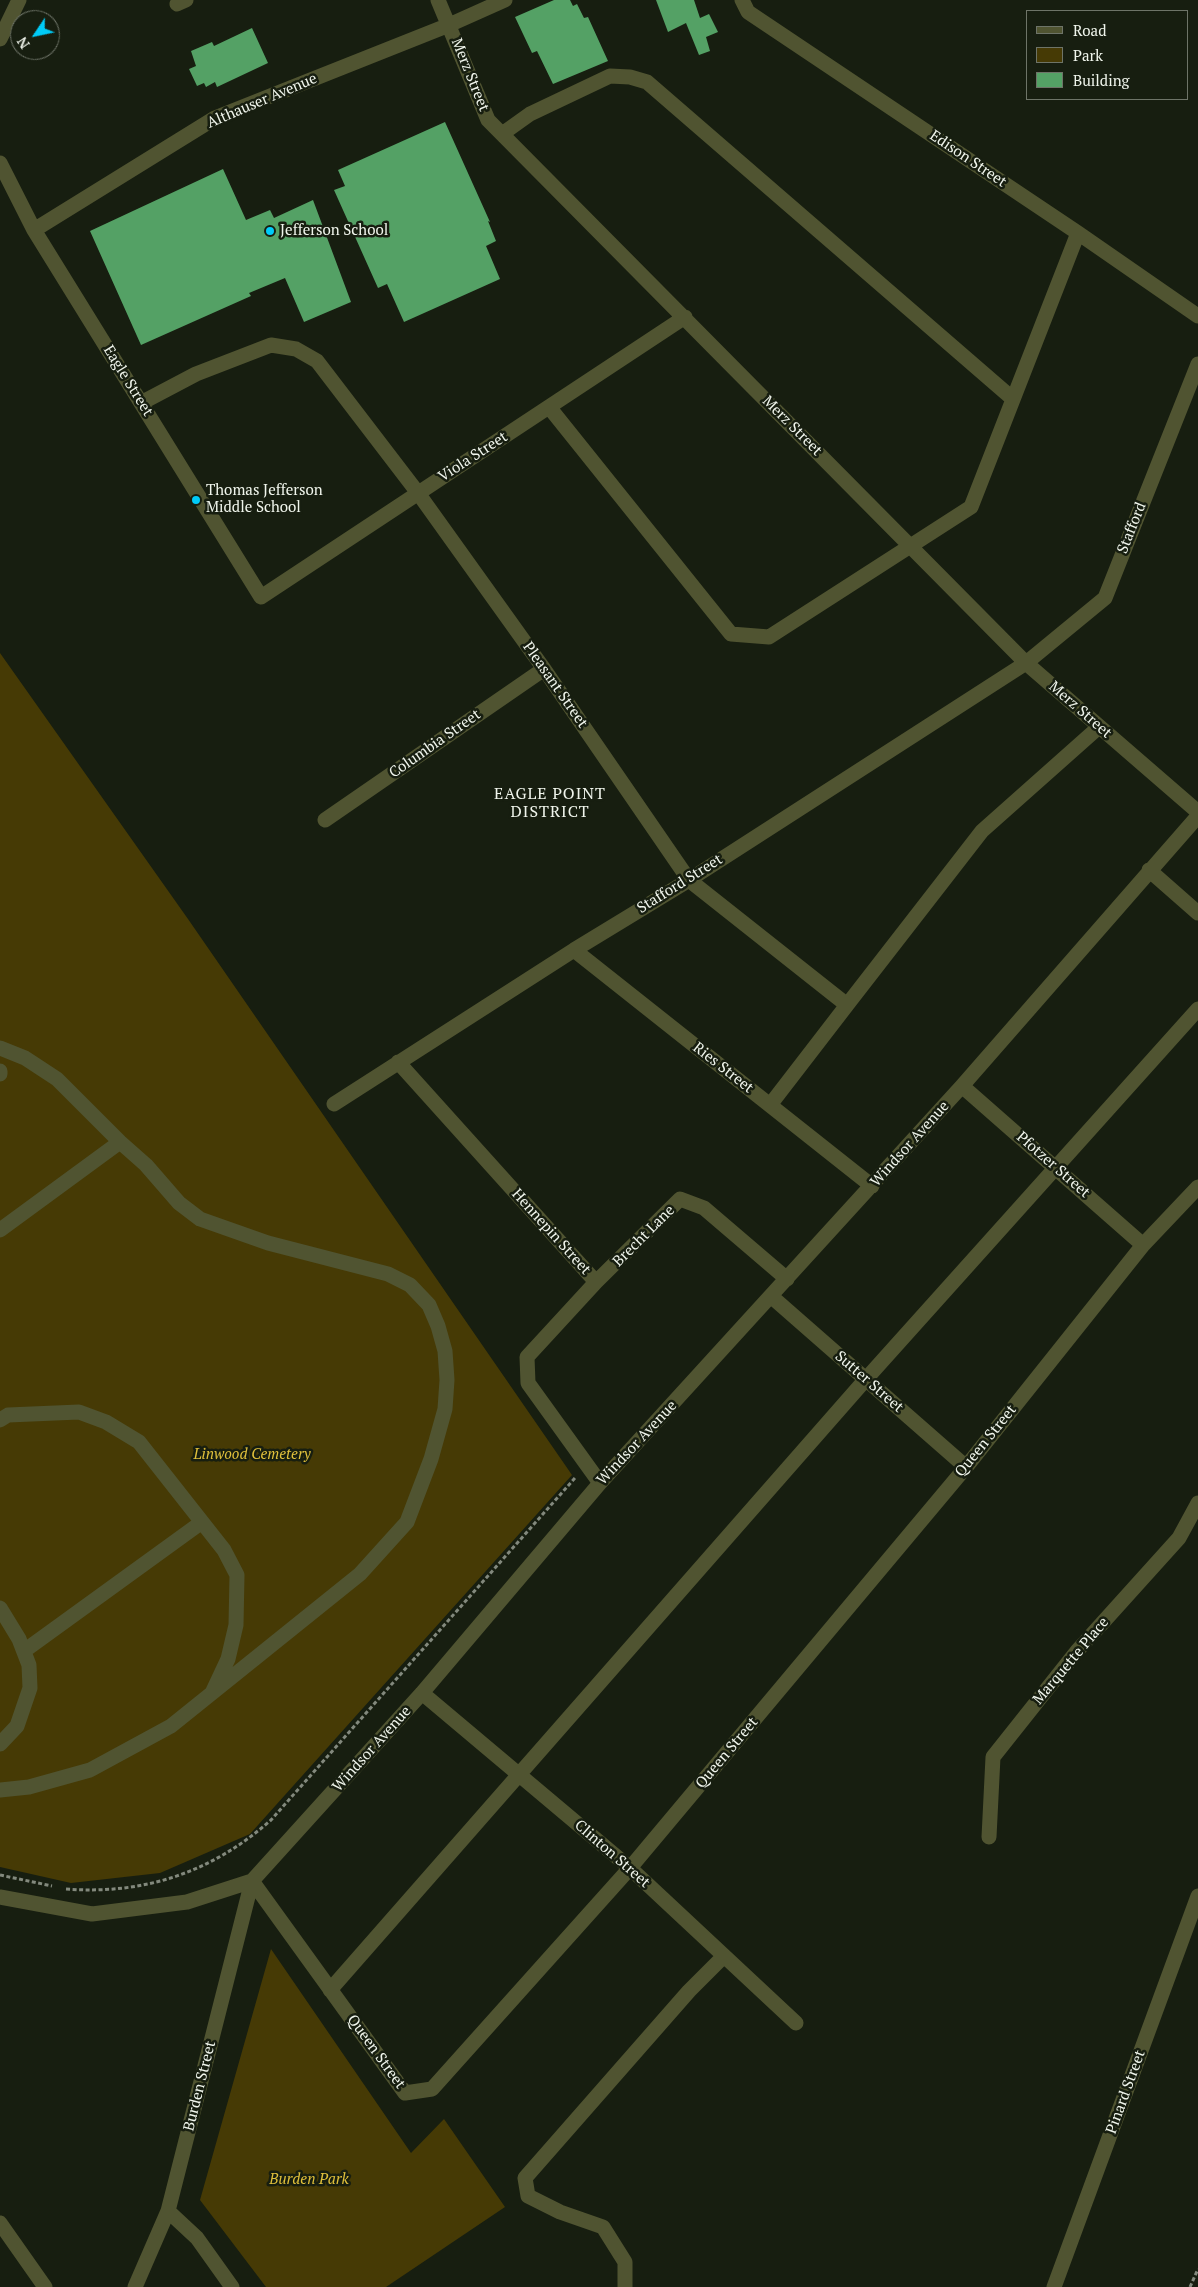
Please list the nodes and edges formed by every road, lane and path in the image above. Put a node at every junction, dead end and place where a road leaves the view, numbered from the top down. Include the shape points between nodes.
1 (19, 0) edge
2 (438, 0) edge
3 (505, 0) edge
4 (742, 0) edge
5 (450, 25) junction
6 (0, 39) edge
7 (502, 134) junction
8 (0, 163) edge
9 (34, 230) junction
10 (1078, 233) junction
11 (1198, 316) edge
12 (685, 318) junction
13 (1198, 364) edge
14 (1013, 399) junction
15 (141, 402) junction
16 (549, 407) junction
17 (418, 493) junction
18 (912, 548) junction
19 (262, 597) joint
20 (1026, 663) junction
21 (544, 668) junction
22 (1099, 727) junction
23 (1198, 814) edge
24 (325, 820) dead end
25 (1149, 870) junction
26 (688, 880) junction
27 (1198, 913) edge
28 (574, 950) junction
29 (847, 1005) junction
30 (1198, 1009) edge
31 (0, 1048) edge
32 (398, 1062) junction
33 (962, 1086) junction
34 (334, 1104) dead end
35 (770, 1105) junction
36 (120, 1142) junction
37 (1057, 1169) junction
38 (872, 1186) junction
39 (1198, 1187) edge
40 (0, 1230) edge
41 (1143, 1244) junction
42 (787, 1279) junction
43 (596, 1282) junction
44 (772, 1297) junction
45 (866, 1379) junction
46 (0, 1419) edge
47 (587, 1464) junction
48 (966, 1467) junction
49 (600, 1483) junction
50 (1198, 1503) edge
51 (202, 1522) junction
52 (0, 1608) edge
53 (24, 1650) junction
54 (422, 1693) junction
55 (210, 1695) junction
56 (0, 1744) edge
57 (518, 1774) junction
58 (0, 1790) edge
59 (990, 1836) dead end
60 (630, 1868) junction
61 (0, 1875) edge
62 (252, 1882) junction
63 (1198, 1896) edge
64 (0, 1897) edge
65 (724, 1956) junction
66 (330, 1990) junction
67 (796, 2022) dead end
68 (168, 2211) junction
69 (0, 2222) edge
70 (1198, 2269) edge
71 (625, 2286) edge
72 (45, 2287) edge
73 (135, 2287) edge
74 (232, 2287) edge
75 (1054, 2287) edge
76 (1190, 2287) edge

1 - 6 street
2 - 5 street, Merz Street
3 - 5 street, Althauser Avenue
4 - 10 street, Edison Street via 748,12
5 - 7 street, Merz Street via 488,120
5 - 9 street, Althauser Avenue via 216,118
7 - 12 street, Merz Street
7 - 14 street via 530,114 610,76 647,82
8 - 9 street, Eagle Street
9 - 15 street, Eagle Street
10 - 11 street, Edison Street
10 - 14 street
12 - 16 street, Viola Street
12 - 18 street, Merz Street
13 - 20 street, Stafford via 1105,598
14 - 18 street via 971,508
15 - 17 street, Pleasant Street via 196,374 271,345 296,350 317,361
15 - 19 street, Eagle Street
16 - 17 street, Viola Street
16 - 18 street via 731,634 769,637
17 - 19 street, Viola Street
17 - 21 street, Pleasant Street
18 - 20 street, Merz Street
20 - 22 street, Merz Street
20 - 26 street, Stafford Street
21 - 24 street, Columbia Street
21 - 26 street, Pleasant Street
22 - 23 street, Merz Street
22 - 29 street via 982,831
23 - 25 street, Windsor Avenue
25 - 27 street
25 - 33 street, Windsor Avenue
26 - 28 street, Stafford Street
26 - 29 street, Pleasant Street
28 - 32 street, Stafford Street
28 - 35 street, Ries Street
29 - 35 street
30 - 37 street
31 - 36 street via 25,1058 57,1079
32 - 34 street, Stafford Street
32 - 43 street, Hennepin Street
33 - 37 street, Pfotzer Street
33 - 38 street, Windsor Avenue
35 - 38 street, Ries Street
36 - 40 street
36 - 55 street via 200,1219 268,1243 388,1274 410,1284 429,1305 445,1351 445,1409 421,1489 407,1522 360,1574
37 - 41 street, Pfotzer Street
37 - 45 street
38 - 42 street, Windsor Avenue
39 - 41 street, Queen Street
41 - 48 street, Queen Street
42 - 43 street, Brecht Lane via 704,1208 680,1199
42 - 44 street, Windsor Avenue
43 - 47 street, Hennepin Street via 527,1357 528,1383
44 - 45 street, Sutter Street
44 - 49 street, Windsor Avenue
45 - 48 street, Sutter Street
45 - 57 street
46 - 51 street via 8,1415 79,1412 106,1422 139,1442
47 - 49 street, Hennepin Street
47 - 61 path via 256,1833 208,1863 173,1879 120,1890 66,1889
48 - 60 street, Queen Street
49 - 54 street, Windsor Avenue
50 - 59 street, Marquette Place via 1179,1538 1078,1650 993,1757
51 - 53 street
51 - 55 street via 224,1550 237,1575 236,1625 228,1659
52 - 53 street
53 - 56 street via 29,1665 30,1688 18,1726
54 - 57 street, Clinton Street
54 - 62 street, Windsor Avenue
55 - 58 street via 171,1726 90,1770 29,1787
57 - 60 street, Clinton Street
57 - 66 street
60 - 65 street, Clinton Street
60 - 66 street, Queen Street via 432,2089 405,2093
62 - 64 street via 187,1902 92,1914
62 - 66 street, Queen Street
62 - 68 street, Burden Street
63 - 75 street, Pinard Street
65 - 67 street, Clinton Street
65 - 71 street via 689,1991 525,2178 528,2196 560,2212 603,2227 626,2262
68 - 73 street, Burden Street
68 - 74 street via 197,2238
69 - 72 street
70 - 76 path

